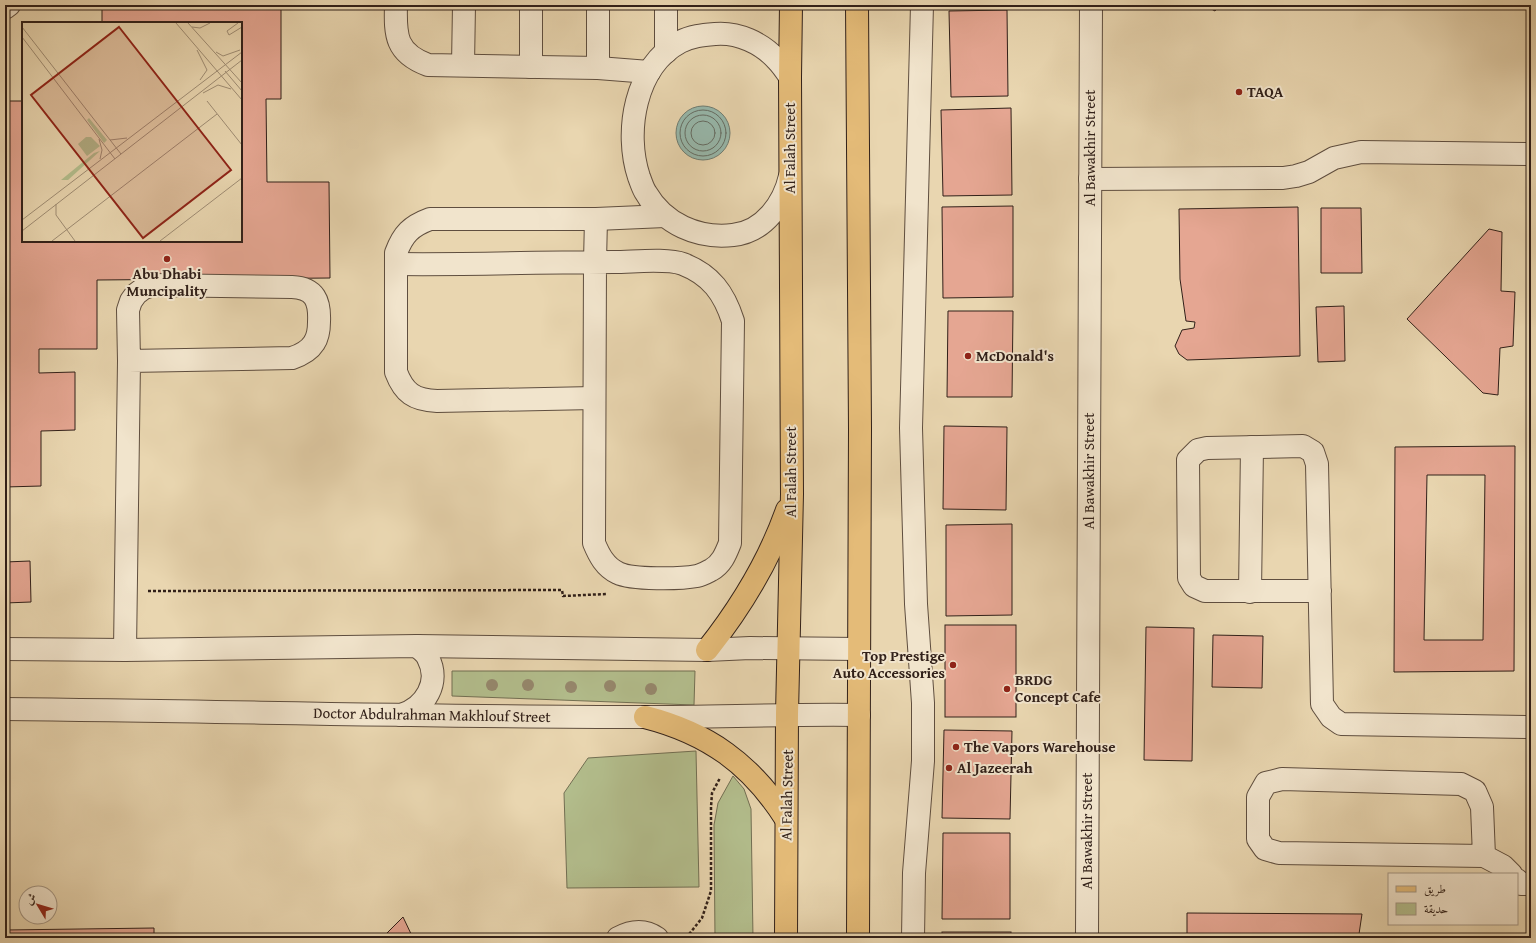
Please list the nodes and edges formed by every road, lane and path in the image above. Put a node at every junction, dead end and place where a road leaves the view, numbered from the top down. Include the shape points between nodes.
1 (9, 5) edge
2 (396, 5) edge
3 (464, 5) edge
4 (531, 5) edge
5 (598, 5) edge
6 (666, 5) edge
7 (791, 5) edge
8 (857, 5) edge
9 (922, 5) edge
10 (1091, 5) edge
11 (5, 8) edge
12 (666, 52) junction
13 (463, 65) junction
14 (531, 66) junction
15 (598, 68) junction
16 (649, 72) junction
17 (790, 77) junction
18 (1531, 154) edge
19 (791, 173) junction
20 (1090, 179) junction
21 (665, 216) junction
22 (596, 219) junction
23 (595, 262) junction
24 (396, 264) junction
25 (129, 361) junction
26 (594, 398) junction
27 (1252, 447) junction
28 (792, 494) junction
29 (636, 578) junction
30 (126, 591) junction
31 (1320, 591) junction
32 (1250, 592) junction
33 (417, 646) junction
34 (790, 648) junction
35 (5, 649) edge
36 (859, 649) junction
37 (125, 650) junction
38 (708, 650) junction
39 (5, 709) edge
40 (787, 714) junction
41 (399, 715) junction
42 (859, 715) junction
43 (645, 717) junction
44 (1531, 727) edge
45 (732, 756) junction
46 (786, 819) junction
47 (1484, 856) junction
48 (1510, 873) edge
49 (1518, 881) edge
50 (1531, 884) edge
51 (618, 938) edge
52 (657, 938) edge
53 (686, 938) edge
54 (786, 938) edge
55 (858, 938) edge
56 (913, 938) edge
57 (1086, 938) edge

1 - 11 street
2 - 13 street via 396,33 407,54 428,65
3 - 13 street
4 - 14 street
5 - 15 street
6 - 12 street
7 - 17 main road, Al Falah Street
8 - 36 main road
9 - 56 street via 911,428 916,604 923,703 923,761 914,873
10 - 20 street, Al Bawakhir Street
12 - 16 street
12 - 17 street via 680,42 700,35 721,33 742,37 767,50
13 - 14 street
14 - 15 street
15 - 16 street
16 - 21 street via 639,94 633,144 636,168 645,192
17 - 19 main road, Al Falah Street
18 - 20 street via 1361,152 1334,158 1309,172 1283,178
19 - 21 street via 782,200 774,212 752,229 738,234 723,236 692,232
19 - 28 main road, Al Falah Street
20 - 57 street, Al Bawakhir Street
21 - 22 street
22 - 23 street
22 - 24 street via 430,219 418,223 400,241
23 - 24 street
23 - 26 street
23 - 29 street via 684,264 706,277 719,289 728,304 733,321 730,543 724,558 712,569 698,576
24 - 26 street via 396,372 401,385 411,395 423,401
25 - 25 street via 292,358 308,350 314,343 318,334 320,307 316,298 301,287 152,285 136,294 128,310
25 - 30 street
26 - 29 street via 594,543 598,555 606,565 617,573
27 - 31 street via 1303,446 1313,452 1317,464
27 - 32 street
27 - 32 street via 1207,448 1198,450 1188,460 1189,578 1194,586 1205,591
28 - 34 main road, Al Falah Street
28 - 38 main road via 767,558 732,618
29 - 30 path via 627,586 608,594 562,596 562,590
30 - 37 street
31 - 32 street
31 - 44 street via 1322,704 1331,717 1341,724
33 - 37 street
33 - 38 street
33 - 41 street via 427,656 432,667 431,688 419,706
34 - 36 street
34 - 38 street
34 - 40 main road, Al Falah Street
35 - 37 street
36 - 42 main road
39 - 41 street, Doctor Abdulrahman Makhlouf Street
40 - 42 street, Doctor Abdulrahman Makhlouf Street
40 - 43 street, Doctor Abdulrahman Makhlouf Street
40 - 46 main road, Al Falah Street
41 - 43 street, Doctor Abdulrahman Makhlouf Street
42 - 55 main road
43 - 45 main road via 691,732
45 - 46 main road via 762,785
45 - 53 path via 712,793 711,891 702,918
46 - 54 main road, Al Falah Street
47 - 47 street via 1482,807 1475,791 1461,784 1282,779 1266,783 1258,797 1258,838 1265,849 1279,853
47 - 48 street via 1503,866
49 - 50 street via 1521,884
51 - 52 street via 630,932 643,932

